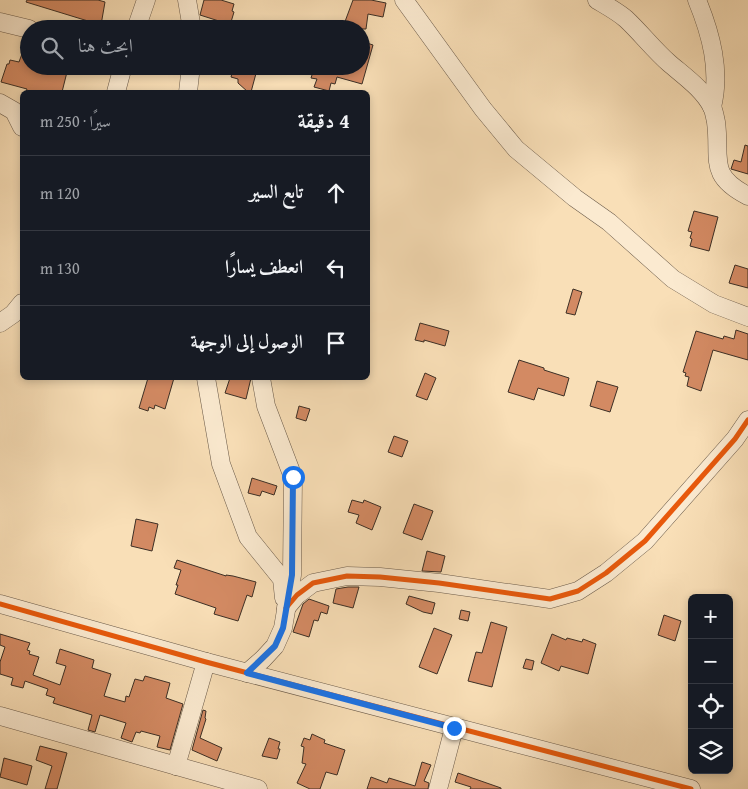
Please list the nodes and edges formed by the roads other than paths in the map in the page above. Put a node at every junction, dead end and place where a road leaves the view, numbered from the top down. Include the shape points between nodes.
1 (146, 0) edge
2 (187, 0) edge
3 (404, 0) edge
4 (597, 0) edge
5 (697, 0) edge
6 (139, 20) edge
7 (190, 20) edge
8 (0, 22) edge
9 (20, 27) edge
10 (121, 75) edge
11 (190, 75) edge
12 (117, 90) edge
13 (188, 90) edge
14 (0, 103) edge
15 (712, 107) junction
16 (20, 123) edge
17 (748, 196) edge
18 (20, 305) edge
19 (748, 317) edge
20 (0, 323) edge
21 (206, 380) edge
22 (261, 380) edge
23 (748, 420) edge
24 (0, 604) edge
25 (286, 608) junction
26 (206, 662) junction
27 (247, 673) junction
28 (0, 716) edge
29 (454, 728) junction
30 (176, 766) junction
31 (204, 782) edge
32 (258, 789) edge
33 (438, 789) edge
34 (691, 789) edge

1 - 6 street
2 - 7 street
3 - 19 street via 516,149 608,222 673,280 714,304
4 - 15 street via 625,18 693,83
5 - 15 street via 716,62 716,92
8 - 9 street
10 - 12 street
11 - 13 street
14 - 16 street via 14,111
15 - 17 street via 717,128 717,163 732,188
18 - 20 street
21 - 25 street via 220,464 248,537 282,579
22 - 25 street via 266,406 293,477 292,575
23 - 25 street via 730,446 645,541 606,574 578,591 550,598 439,583 347,576 313,583
24 - 26 street
25 - 27 street via 283,628 275,646
26 - 27 street
26 - 30 street
27 - 29 street
28 - 30 street
29 - 33 street
29 - 34 street
30 - 31 street
31 - 32 street

